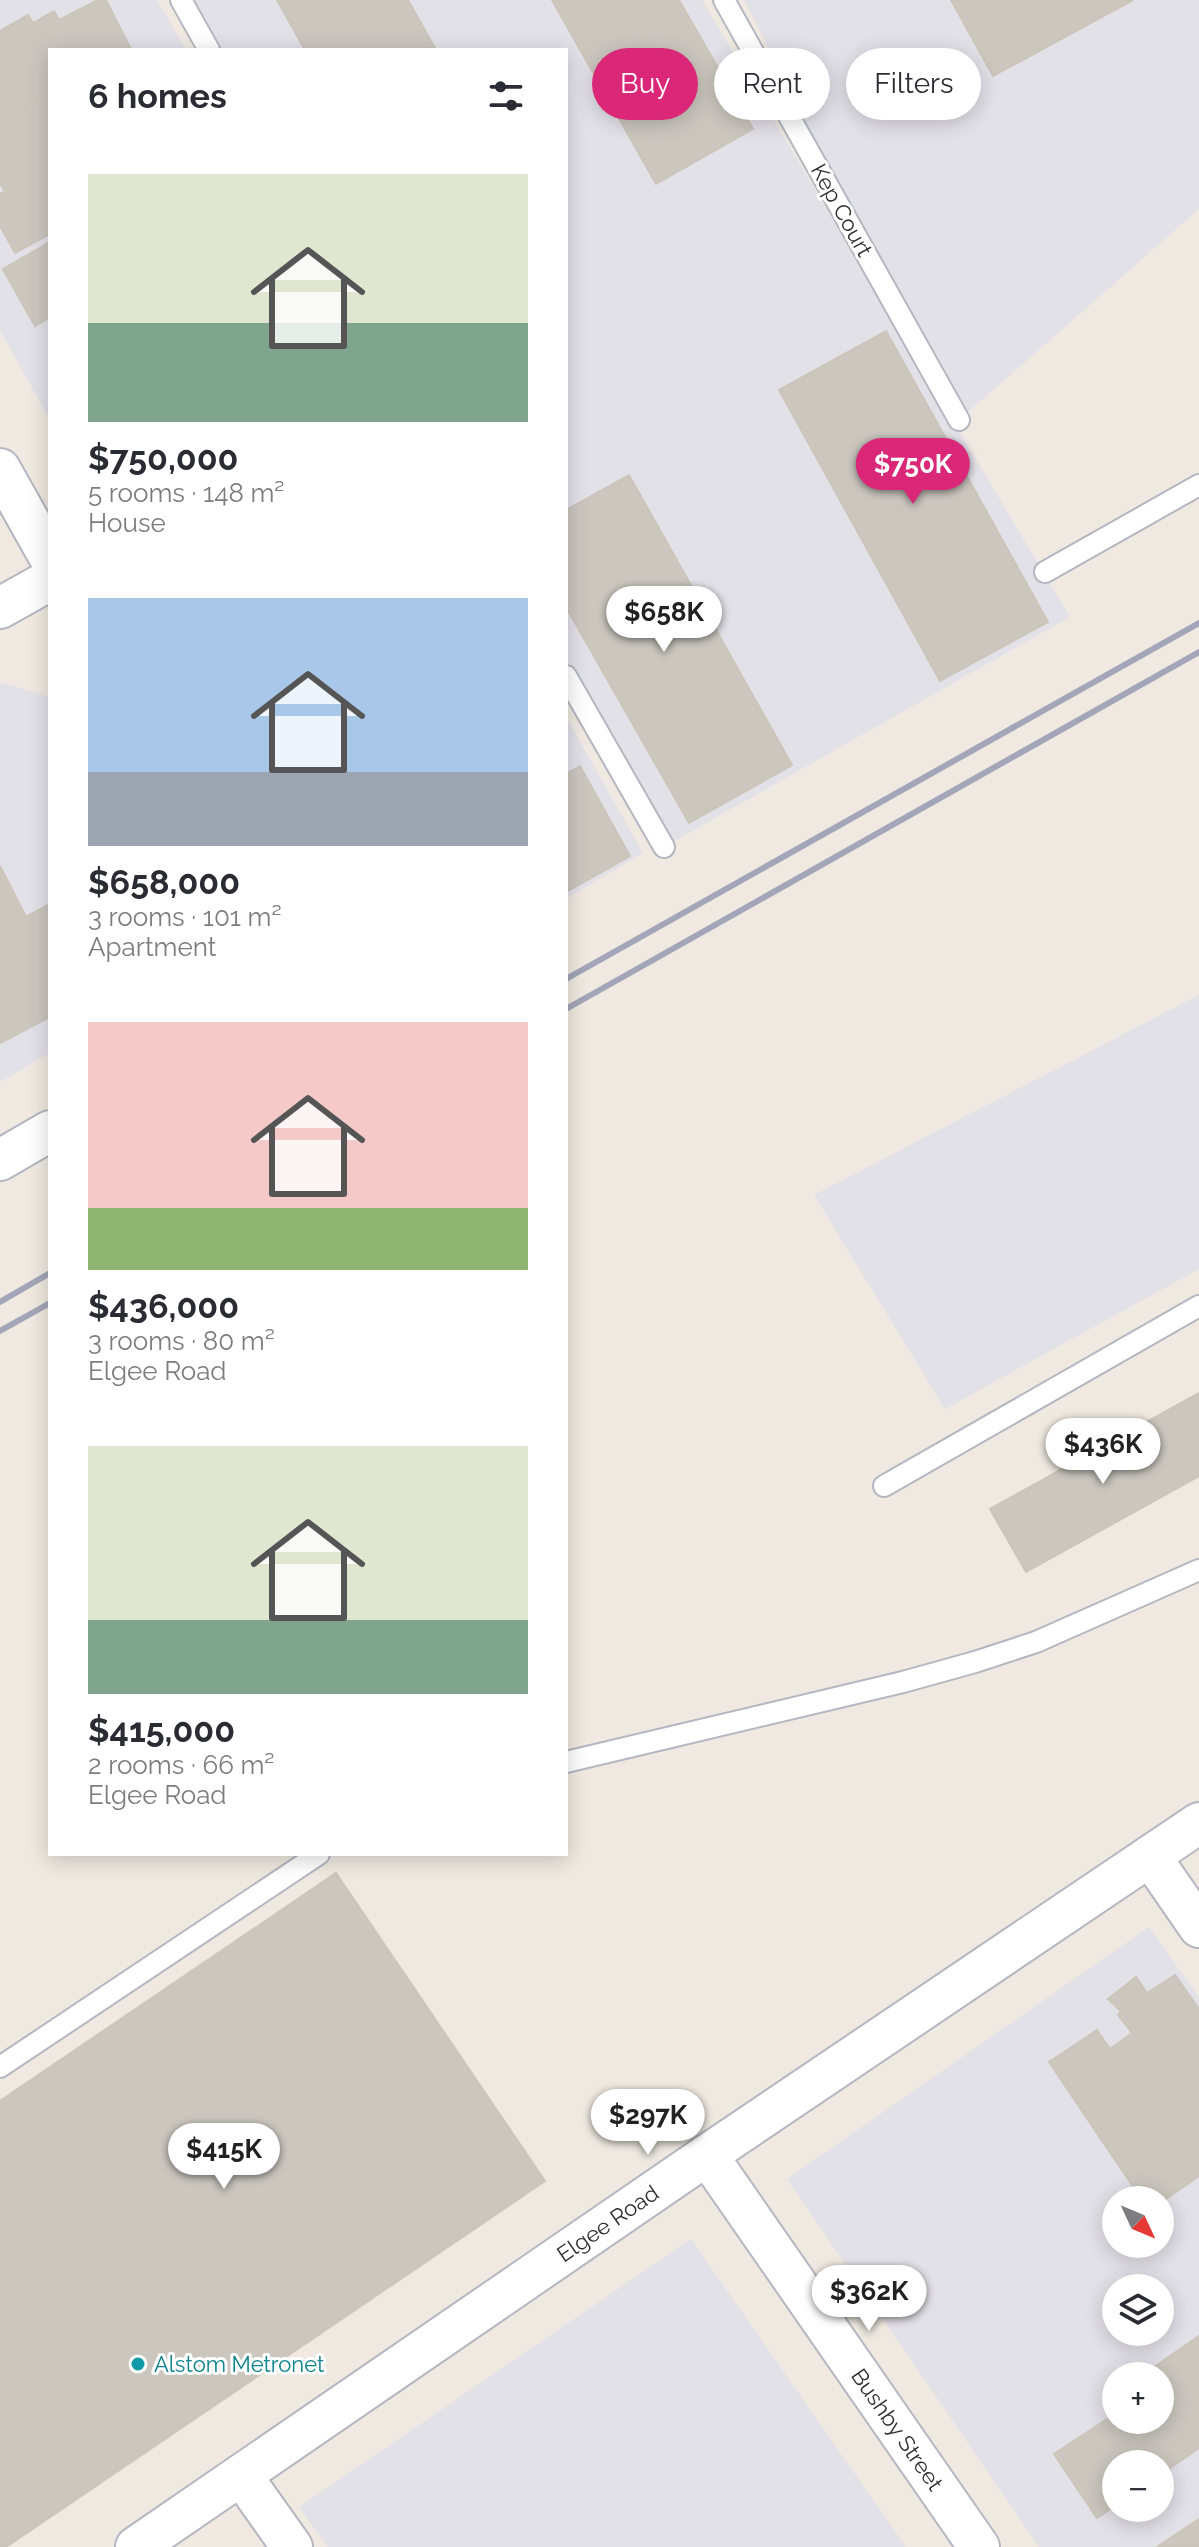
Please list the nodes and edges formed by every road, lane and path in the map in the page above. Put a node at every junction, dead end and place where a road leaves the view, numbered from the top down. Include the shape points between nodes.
1 (181, 0) edge
2 (724, 0) edge
3 (208, 48) edge
4 (959, 420) dead end
5 (0, 469) edge
6 (1199, 485) edge
7 (48, 554) edge
8 (1045, 572) dead end
9 (48, 581) edge
10 (0, 608) edge
11 (568, 679) edge
12 (664, 847) dead end
13 (48, 1132) edge
14 (0, 1160) edge
15 (1199, 1306) edge
16 (884, 1486) dead end
17 (1199, 1570) edge
18 (568, 1762) edge
19 (1199, 1823) edge
20 (316, 1856) edge
21 (1150, 1856) junction
22 (1199, 1927) edge
23 (0, 2067) edge
24 (707, 2155) junction
25 (241, 2475) junction
26 (136, 2547) edge
27 (292, 2547) edge
28 (979, 2547) edge

1 - 3 lane
2 - 4 lane, Kep Court
5 - 7 street
6 - 8 lane
9 - 10 street
11 - 12 lane
13 - 14 street
15 - 16 lane
17 - 18 lane via 1036,1642 975,1662
19 - 21 street, Elgee Road
20 - 23 lane
21 - 22 street
21 - 24 street, Elgee Road
24 - 25 street, Elgee Road
24 - 28 street, Bushby Street
25 - 26 street, Elgee Road
25 - 27 street

